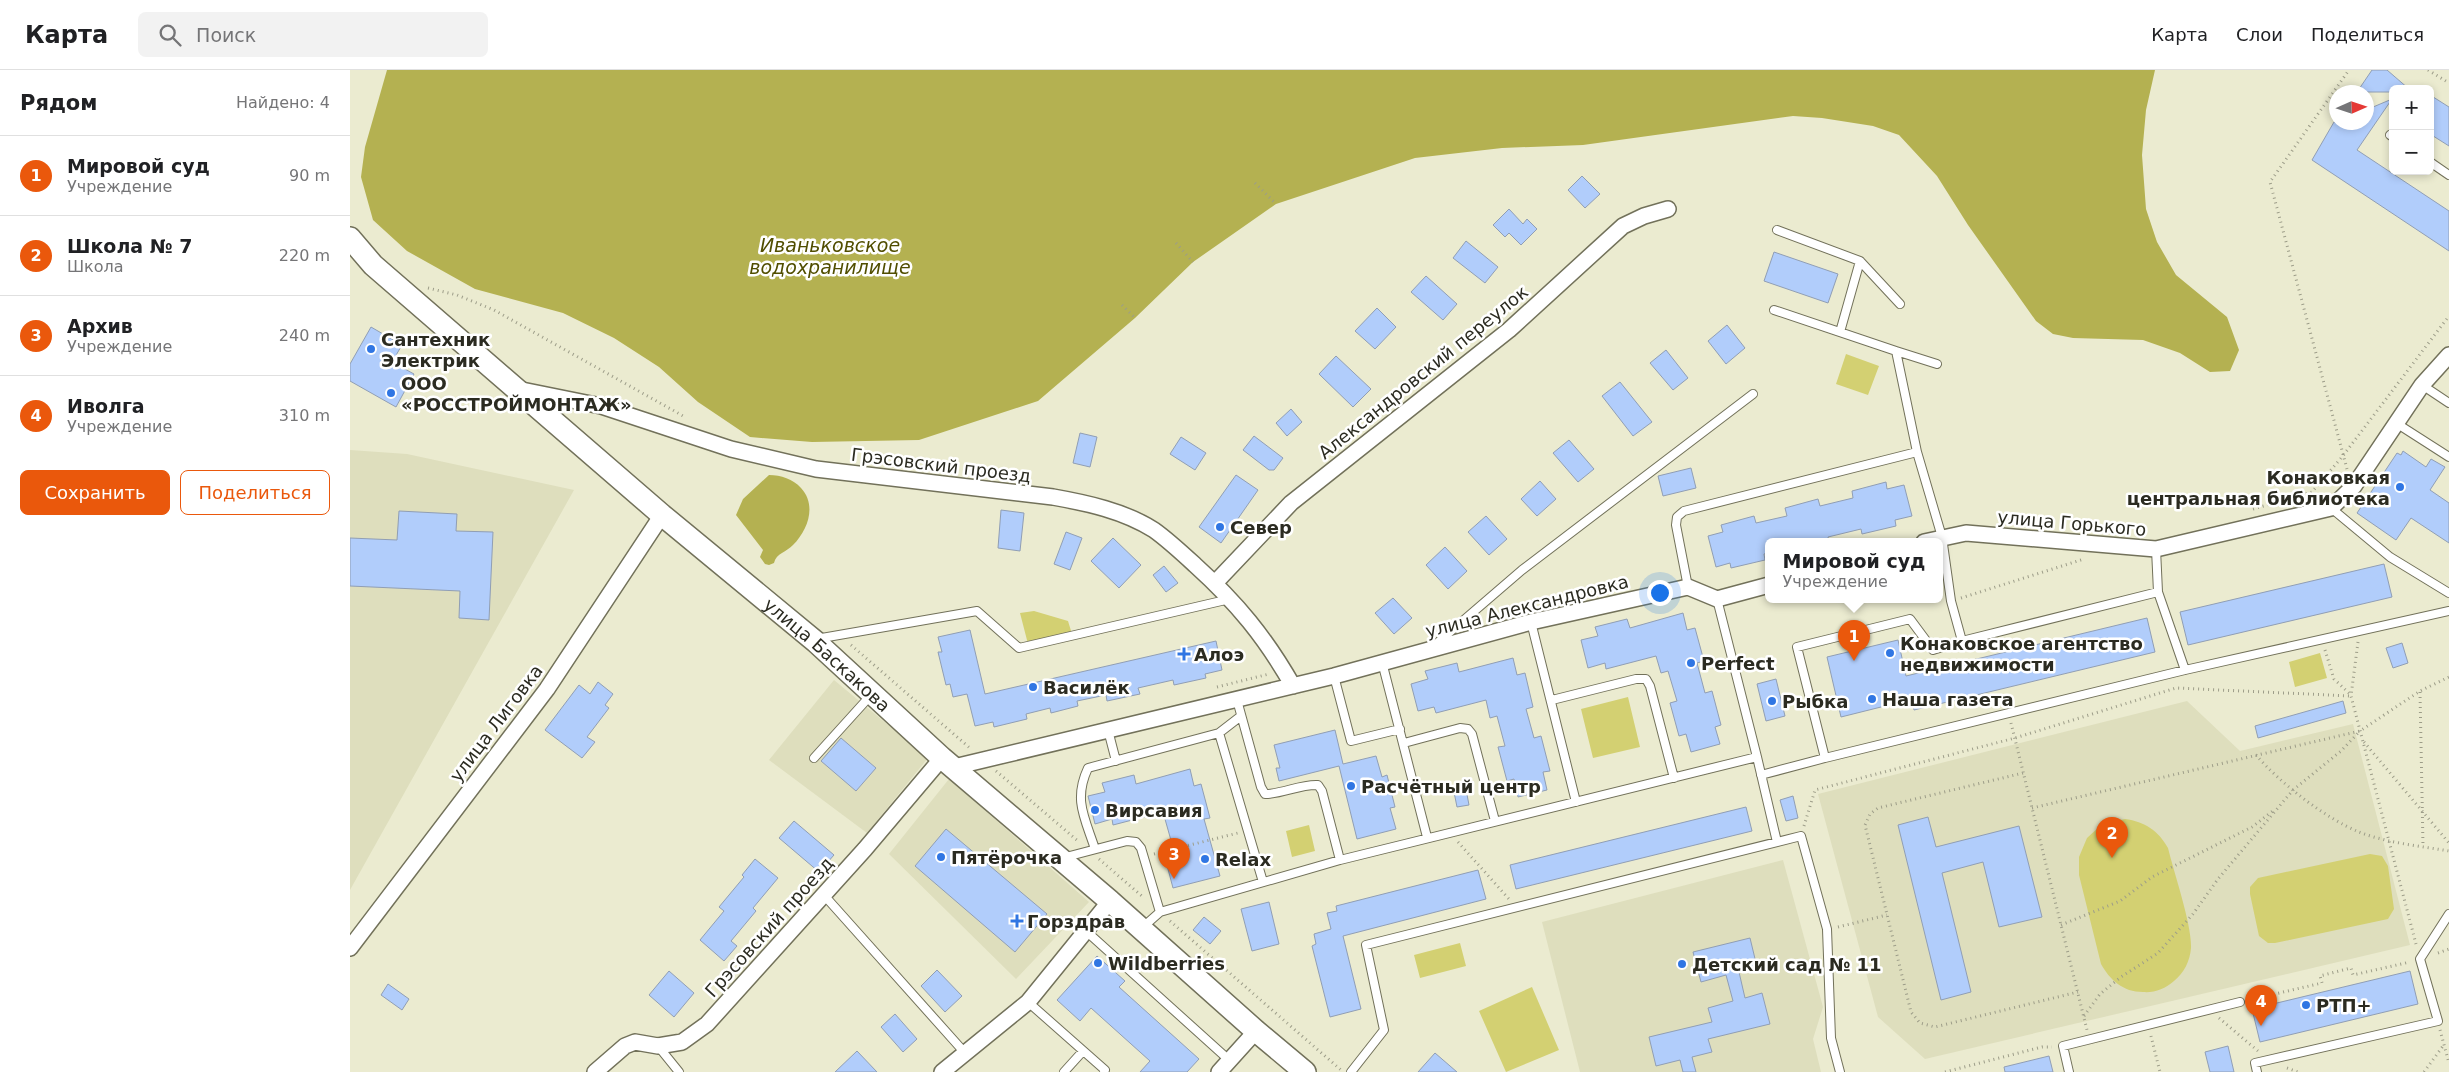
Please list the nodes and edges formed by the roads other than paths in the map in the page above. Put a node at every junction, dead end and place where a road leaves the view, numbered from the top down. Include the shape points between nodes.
1 (2434, 165) edge
2 (2449, 175) edge
3 (1668, 209) dead end
4 (1777, 230) dead end
5 (350, 238) edge
6 (1860, 260) junction
7 (1900, 304) dead end
8 (1774, 310) dead end
9 (1840, 332) junction
10 (1896, 351) junction
11 (2449, 355) edge
12 (1937, 364) dead end
13 (2422, 385) junction
14 (518, 389) junction
15 (1753, 394) dead end
16 (2449, 403) edge
17 (2396, 423) junction
18 (1917, 452) junction
19 (2449, 457) edge
20 (2331, 508) junction
21 (662, 515) junction
22 (1942, 537) junction
23 (1938, 538) edge
24 (1943, 544) edge
25 (2156, 549) junction
26 (1215, 583) junction
27 (1765, 586) edge
28 (1688, 587) junction
29 (2158, 592) junction
30 (2449, 593) edge
31 (1230, 599) junction
32 (1716, 599) junction
33 (2449, 611) edge
34 (1531, 622) junction
35 (812, 639) junction
36 (1962, 641) junction
37 (1431, 649) junction
38 (1382, 662) junction
39 (2185, 670) junction
40 (1334, 676) junction
41 (1293, 686) junction
42 (872, 694) junction
43 (1236, 700) junction
44 (1552, 700) junction
45 (1241, 716) junction
46 (1400, 729) junction
47 (1108, 730) junction
48 (1219, 733) junction
49 (1404, 743) junction
50 (814, 758) dead end
51 (1757, 758) junction
52 (1824, 758) junction
53 (1116, 760) junction
54 (948, 762) junction
55 (1761, 774) junction
56 (1674, 778) junction
57 (1576, 802) junction
58 (1495, 821) junction
59 (1427, 838) junction
60 (1777, 842) junction
61 (1095, 849) junction
62 (1060, 858) junction
63 (1340, 860) junction
64 (1263, 882) junction
65 (823, 894) junction
66 (1110, 901) junction
67 (1160, 912) junction
68 (2449, 914) edge
69 (1141, 928) junction
70 (1086, 931) junction
71 (350, 948) edge
72 (1028, 1002) junction
73 (2240, 1002) road end
74 (1256, 1031) junction
75 (658, 1046) junction
76 (1083, 1051) junction
77 (965, 1053) junction
78 (1229, 1060) junction
79 (595, 1072) edge
80 (679, 1072) edge
81 (942, 1072) edge
82 (1064, 1072) edge
83 (1104, 1072) edge
84 (1218, 1072) edge
85 (1305, 1072) edge
86 (1351, 1072) edge
87 (1840, 1072) edge
88 (2069, 1072) edge
89 (2257, 1072) edge

1 - 2 lane
3 - 26 street, Александровский переулок via 1623,226 1509,330 1291,503
4 - 6 lane
5 - 14 street, улица Баскакова via 373,265
6 - 7 lane
6 - 9 lane
8 - 9 lane
9 - 10 lane
10 - 12 lane
10 - 18 lane
11 - 13 street
13 - 16 lane
13 - 17 street
14 - 21 street, улица Баскакова
14 - 26 street, Грэсовский проезд via 601,406 731,449 816,470 1086,502 1154,530
15 - 37 lane via 1522,570
17 - 19 lane
17 - 20 street via 2354,486
18 - 22 lane
18 - 28 lane via 1684,511 1677,516 1676,525
20 - 25 street, улица Горького
20 - 30 lane via 2390,557
21 - 35 street, улица Баскакова
21 - 71 street, улица Лиговка via 546,689
22 - 23 street
22 - 25 street, улица Горького via 1966,533
24 - 36 lane via 1951,601
25 - 29 lane
26 - 31 street, Грэсовский проезд
27 - 32 street
28 - 32 street
28 - 34 street, улица Александровка
29 - 36 lane
29 - 39 lane
31 - 35 lane via 1019,648 977,611
31 - 41 street, Грэсовский проезд via 1267,641
32 - 51 lane
33 - 39 lane
34 - 37 street, улица Александровка
34 - 44 lane
35 - 42 street, улица Баскакова
36 - 52 lane via 1933,650 1910,619 1797,647
37 - 38 street, улица Александровка
38 - 40 street, улица Александровка
38 - 46 lane
39 - 52 lane
40 - 41 street, улица Александровка
40 - 46 lane via 1351,741
41 - 43 street, улица Александровка
42 - 50 lane
42 - 54 street, улица Баскакова
43 - 45 lane
43 - 47 street, улица Александровка
44 - 56 lane via 1646,679
44 - 57 lane
45 - 48 lane
45 - 63 lane via 1260,787 1265,794 1318,785 1322,790
46 - 49 lane
47 - 53 lane
47 - 54 street, улица Александровка
48 - 53 lane
48 - 64 lane
49 - 58 lane via 1460,728 1468,729
49 - 59 lane
51 - 55 lane
51 - 56 lane
52 - 55 lane
53 - 61 lane via 1088,768 1080,784 1080,802
54 - 62 street, улица Баскакова
54 - 65 street, Грэсовский проезд
55 - 60 lane
56 - 57 lane
57 - 58 lane
58 - 59 lane
59 - 63 lane
60 - 86 lane via 1366,945 1384,1030
60 - 87 lane via 1801,836 1827,929 1831,1038
61 - 62 lane
61 - 67 lane via 1136,842 1144,857
62 - 66 street, улица Баскакова
63 - 64 lane
64 - 67 lane
65 - 75 street, Грэсовский проезд via 707,1024 682,1042
65 - 77 lane
66 - 69 street, улица Баскакова
66 - 70 street
67 - 69 lane
68 - 89 lane via 2420,959 2438,1021 2255,1063
69 - 74 street, улица Баскакова
70 - 72 street
70 - 78 lane
72 - 76 lane
72 - 77 street
73 - 88 lane via 2063,1046
74 - 78 street
74 - 85 street, улица Баскакова
75 - 79 street, Грэсовский проезд via 635,1042 625,1046
75 - 80 lane
76 - 82 lane
76 - 83 lane
77 - 81 street
78 - 84 street

